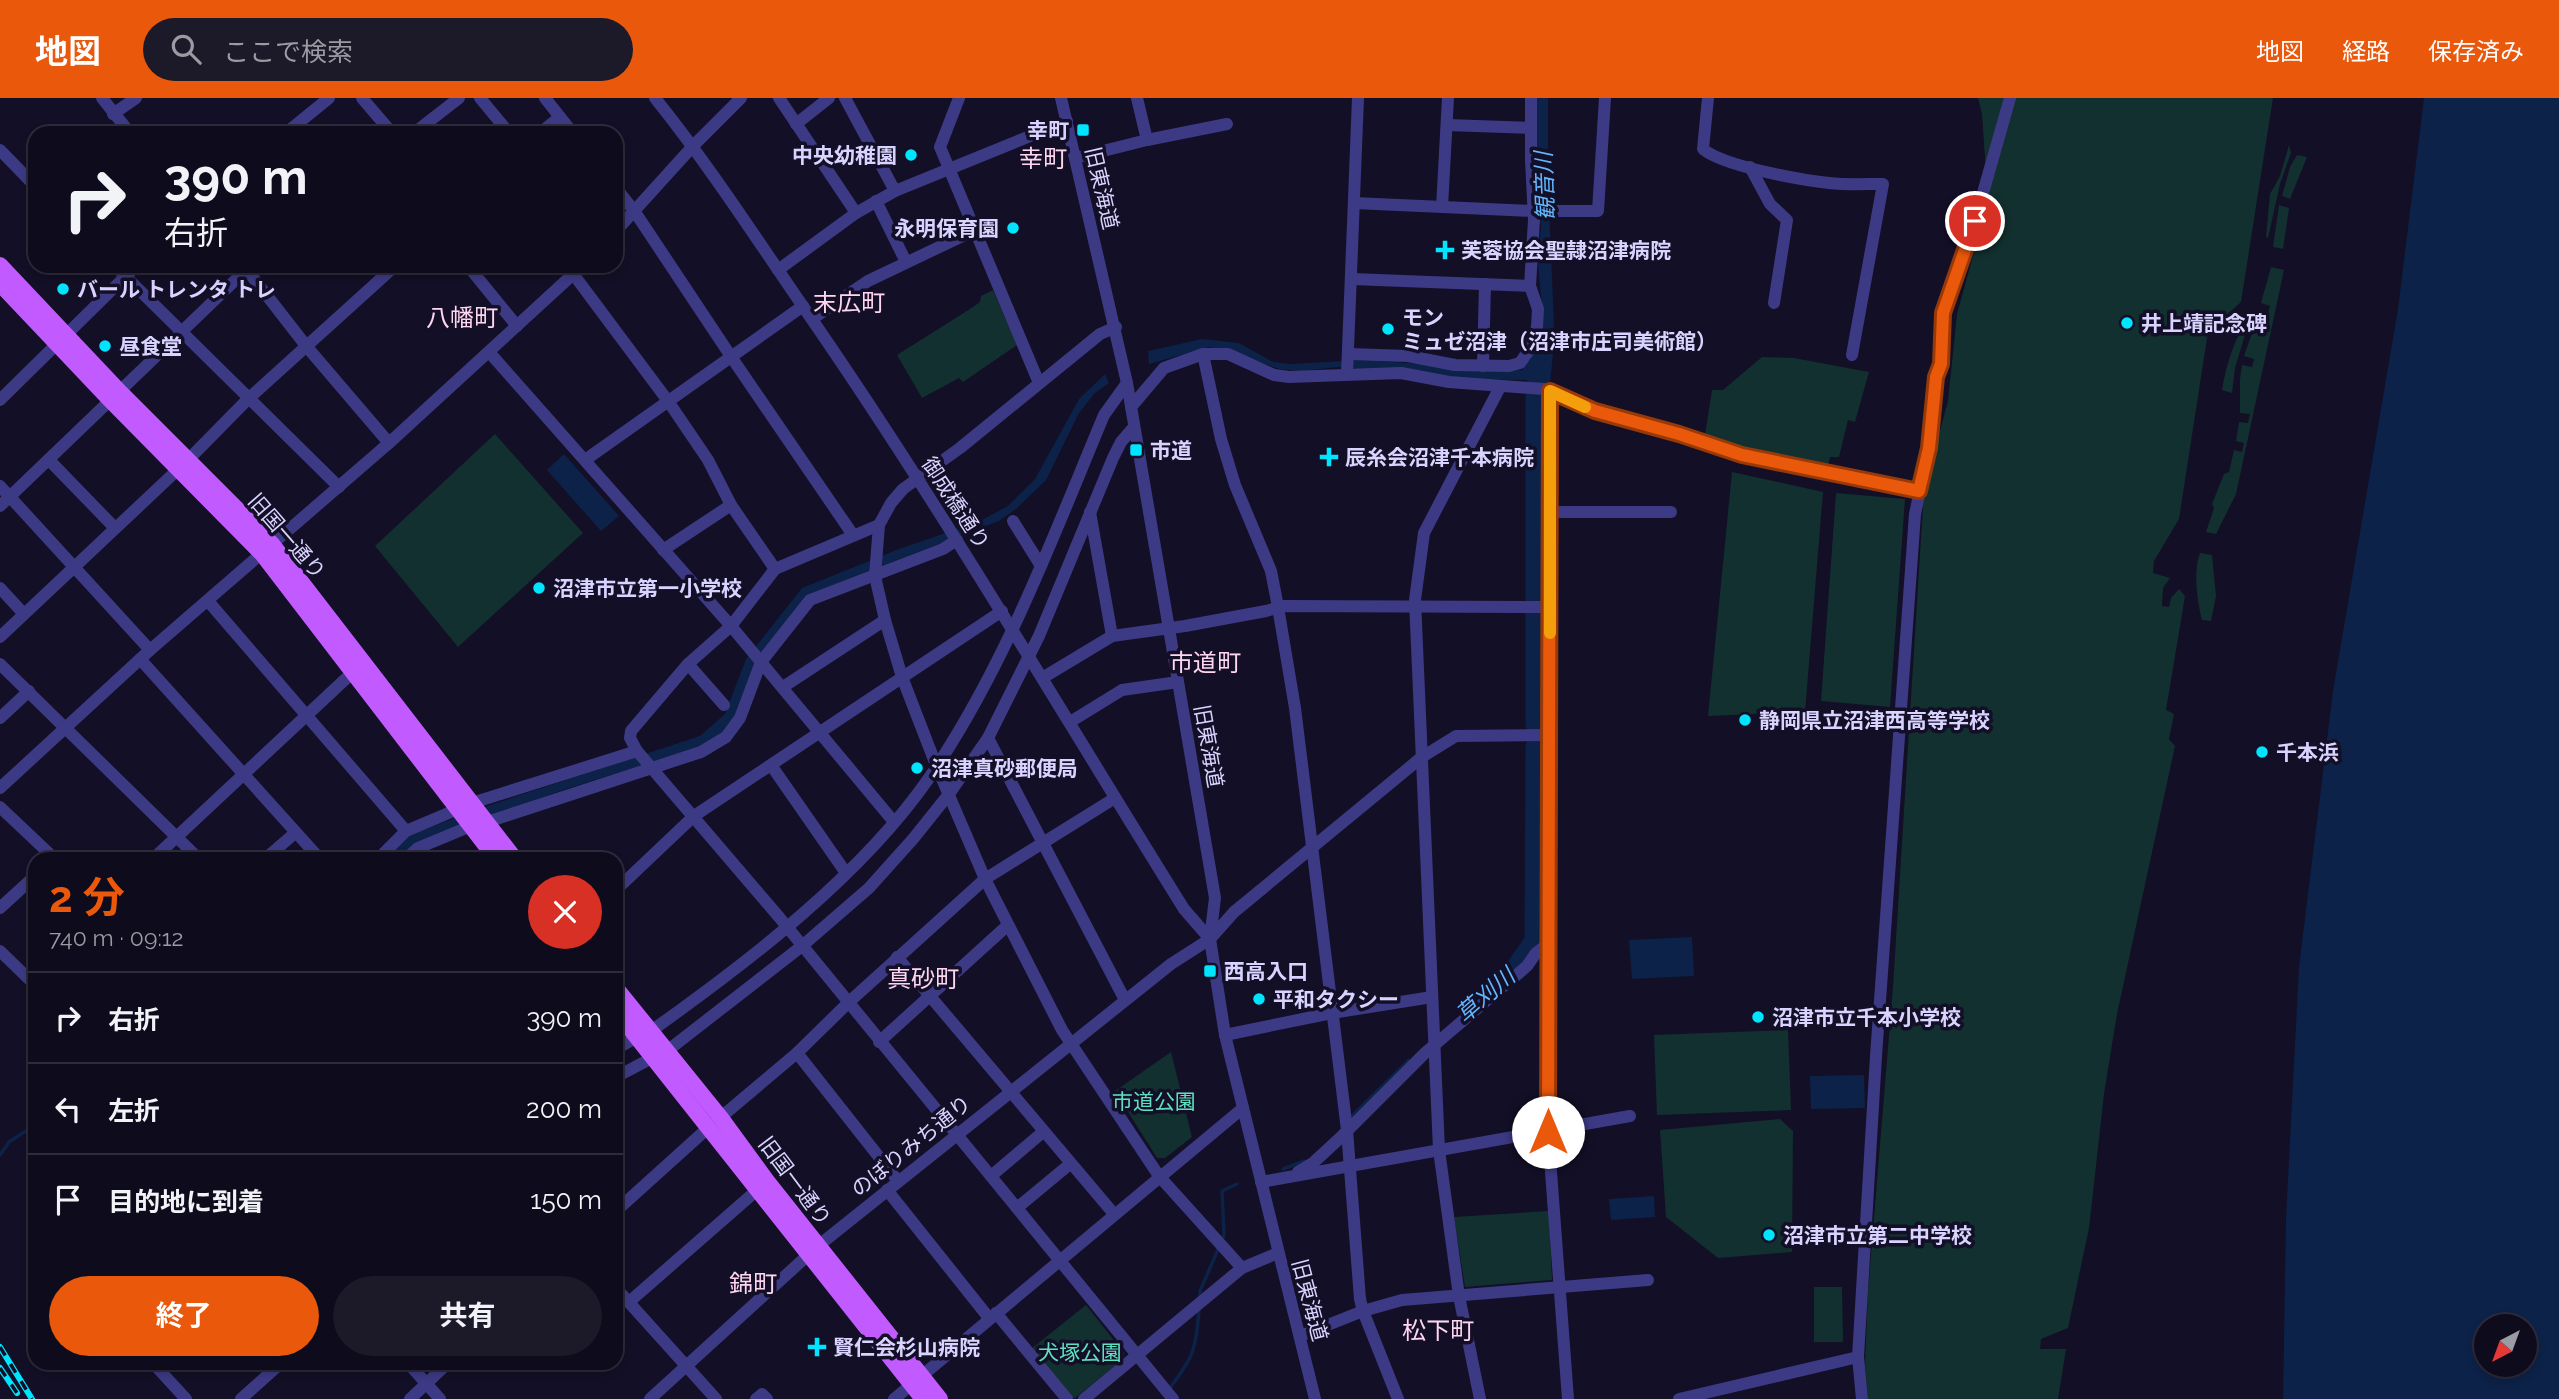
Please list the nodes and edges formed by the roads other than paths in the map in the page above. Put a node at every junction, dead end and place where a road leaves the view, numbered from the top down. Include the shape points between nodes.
1 (102, 98) edge
2 (136, 98) edge
3 (329, 98) edge
4 (362, 98) edge
5 (459, 98) edge
6 (480, 98) edge
7 (545, 98) edge
8 (655, 98) edge
9 (741, 98) edge
10 (779, 98) edge
11 (829, 98) edge
12 (845, 98) edge
13 (959, 98) edge
14 (1061, 98) edge
15 (1137, 98) edge
16 (1358, 98) edge
17 (1448, 98) edge
18 (1531, 98) edge
19 (1605, 98) edge
20 (1708, 98) edge
21 (2010, 98) edge
22 (113, 114) junction
23 (560, 117) junction
24 (1067, 121) junction
25 (796, 124) junction
26 (1227, 124) dead end
27 (1447, 125) junction
28 (124, 126) edge
29 (295, 126) edge
30 (385, 126) edge
31 (423, 126) edge
32 (503, 126) edge
33 (549, 126) edge
34 (567, 126) edge
35 (1530, 128) junction
36 (1147, 140) junction
37 (693, 146) junction
38 (0, 150) edge
39 (1075, 158) junction
40 (1750, 167) junction
41 (950, 169) junction
42 (28, 179) edge
43 (895, 191) junction
44 (623, 197) edge
45 (876, 201) junction
46 (1354, 203) junction
47 (1442, 207) junction
48 (1533, 211) junction
49 (635, 212) junction
50 (856, 213) junction
51 (623, 224) edge
52 (975, 230) junction
53 (906, 262) junction
54 (0, 264) edge
55 (778, 270) junction
56 (122, 273) edge
57 (128, 273) edge
58 (241, 273) edge
59 (252, 273) edge
60 (387, 273) edge
61 (474, 273) edge
62 (575, 273) edge
63 (580, 273) edge
64 (125, 276) junction
65 (1352, 279) junction
66 (0, 284) edge
67 (1485, 284) junction
68 (1530, 286) junction
69 (1774, 303) dead end
70 (803, 306) junction
71 (812, 319) junction
72 (517, 326) junction
73 (1116, 327) junction
74 (181, 332) junction
75 (61, 339) junction
76 (307, 346) junction
77 (489, 352) junction
78 (1203, 354) junction
79 (1349, 354) junction
80 (1852, 355) dead end
81 (732, 358) junction
82 (1483, 366) junction
83 (1518, 366) junction
84 (1347, 374) junction
85 (1039, 383) junction
86 (1127, 383) junction
87 (1500, 387) junction
88 (1524, 388) junction
89 (1550, 391) junction
90 (115, 396) junction
91 (248, 399) junction
92 (0, 400) edge
93 (668, 401) junction
94 (1131, 407) junction
95 (1134, 427) junction
96 (390, 443) junction
97 (50, 460) junction
98 (585, 460) junction
99 (183, 464) junction
100 (918, 478) junction
101 (0, 486) edge
102 (339, 487) junction
103 (1919, 491) junction
104 (10, 496) junction
105 (731, 505) junction
106 (0, 506) edge
107 (1090, 512) junction
108 (1550, 512) junction
109 (1671, 512) dead end
110 (1013, 521) dead end
111 (878, 525) junction
112 (114, 527) junction
113 (853, 535) junction
114 (957, 540) junction
115 (267, 549) junction
116 (663, 550) junction
117 (1041, 566) junction
118 (73, 567) junction
119 (775, 569) junction
120 (875, 576) junction
121 (0, 588) edge
122 (208, 601) junction
123 (1278, 607) junction
124 (1415, 607) junction
125 (1550, 607) junction
126 (1002, 611) junction
127 (23, 613) junction
128 (885, 620) junction
129 (731, 626) junction
130 (1169, 628) junction
131 (1013, 629) junction
132 (0, 636) edge
133 (1112, 636) junction
134 (145, 655) junction
135 (1030, 655) junction
136 (761, 662) junction
137 (0, 664) edge
138 (688, 664) junction
139 (353, 673) junction
140 (902, 677) junction
141 (1044, 677) junction
142 (1178, 682) junction
143 (783, 687) junction
144 (29, 691) junction
145 (724, 705) dead end
146 (308, 715) junction
147 (0, 718) edge
148 (1070, 722) junction
149 (65, 727) junction
150 (822, 732) junction
151 (1548, 735) junction
152 (988, 738) junction
153 (637, 751) junction
154 (1422, 757) junction
155 (771, 765) junction
156 (936, 765) junction
157 (652, 769) junction
158 (244, 775) junction
159 (0, 788) edge
160 (949, 794) junction
161 (1115, 798) junction
162 (0, 807) edge
163 (694, 816) junction
164 (473, 817) junction
165 (894, 822) junction
166 (406, 831) junction
167 (295, 833) junction
168 (176, 837) junction
169 (1043, 843) junction
170 (1312, 849) junction
171 (46, 852) edge
172 (162, 852) edge
173 (192, 852) edge
174 (273, 852) edge
175 (313, 852) edge
176 (385, 852) edge
177 (414, 852) edge
178 (492, 852) edge
179 (508, 852) edge
180 (846, 873) junction
181 (985, 878) junction
182 (28, 882) edge
183 (623, 883) edge
184 (0, 908) edge
185 (1008, 925) junction
186 (786, 926) junction
187 (1210, 939) junction
188 (1548, 944) junction
189 (802, 946) junction
190 (0, 951) edge
191 (897, 957) junction
192 (28, 974) edge
193 (1432, 996) junction
194 (930, 997) junction
195 (623, 1000) edge
196 (1125, 1000) junction
197 (849, 1002) junction
198 (1332, 1013) junction
199 (623, 1017) edge
200 (644, 1034) junction
201 (1225, 1035) junction
202 (879, 1042) junction
203 (1073, 1042) junction
204 (623, 1045) edge
205 (1435, 1046) junction
206 (660, 1054) junction
207 (797, 1054) junction
208 (623, 1073) edge
209 (1010, 1092) junction
210 (1243, 1108) junction
211 (1630, 1116) dead end
212 (715, 1123) junction
213 (1348, 1130) junction
214 (1043, 1132) junction
215 (1548, 1132) junction
216 (956, 1134) junction
217 (1439, 1150) junction
218 (1070, 1164) junction
219 (1350, 1166) junction
220 (991, 1176) junction
221 (1159, 1176) junction
222 (1293, 1176) junction
223 (898, 1181) junction
224 (1261, 1182) junction
225 (762, 1186) junction
226 (887, 1190) junction
227 (623, 1206) edge
228 (1017, 1208) junction
229 (1114, 1214) junction
230 (813, 1250) junction
231 (1278, 1253) junction
232 (1058, 1261) junction
233 (1242, 1268) junction
234 (1648, 1280) dead end
235 (1559, 1288) junction
236 (623, 1296) edge
237 (1459, 1296) junction
238 (629, 1302) junction
239 (1363, 1311) junction
240 (993, 1316) junction
241 (1300, 1336) junction
242 (1137, 1355) junction
243 (1858, 1357) junction
244 (686, 1366) junction
245 (159, 1370) edge
246 (273, 1370) edge
247 (414, 1370) edge
248 (440, 1370) edge
249 (915, 1380) junction
250 (426, 1383) junction
251 (1720, 1394) edge
252 (186, 1399) edge
253 (242, 1399) edge
254 (410, 1399) edge
255 (440, 1399) edge
256 (650, 1399) edge
257 (716, 1399) edge
258 (757, 1399) edge
259 (767, 1399) edge
260 (894, 1399) edge
261 (923, 1399) edge
262 (940, 1399) edge
263 (1067, 1399) edge
264 (1086, 1399) edge
265 (1173, 1399) edge
266 (1315, 1399) edge
267 (1398, 1399) edge
268 (1480, 1399) edge
269 (1568, 1399) edge
270 (1679, 1399) edge
271 (1863, 1399) edge

1 - 22 street
2 - 22 street
3 - 29 street
4 - 30 street
5 - 31 street
6 - 32 street
7 - 23 street
8 - 37 street, 御成橋通り
9 - 37 street
10 - 25 street
11 - 25 street
12 - 43 street
13 - 41 street via 940,146
14 - 24 street, 旧東海道
15 - 36 street
16 - 46 street
17 - 27 street
18 - 35 street
19 - 48 street via 1598,211
20 - 40 street via 1703,149 1711,156
21 - 103 street via 1943,313 1941,364
22 - 28 street
23 - 33 street
23 - 34 street
24 - 39 street, 旧東海道
24 - 41 street
25 - 50 street
26 - 36 street
27 - 35 street
27 - 47 street
35 - 48 street
36 - 39 street
37 - 49 street
37 - 55 street, 御成橋通り
38 - 42 street
39 - 73 street, 旧東海道
40 - 69 street via 1770,204 1787,220
40 - 80 street via 1829,183 1883,184
41 - 43 street
41 - 52 street
43 - 45 street
44 - 49 street
45 - 50 street
45 - 53 street
46 - 47 street
46 - 65 street
47 - 48 street
48 - 68 street
49 - 51 street
49 - 81 street
50 - 55 street
52 - 53 street
52 - 85 street
53 - 71 street
54 - 75 main road, 旧国一通り
55 - 70 street, 御成橋通り
56 - 64 street
57 - 64 street
58 - 74 street
59 - 76 street
60 - 76 street
61 - 72 street
62 - 72 street
63 - 93 street
64 - 74 street
64 - 75 street
65 - 67 street
65 - 79 street
66 - 75 main road, 旧国一通り
67 - 68 street
67 - 82 street
68 - 83 street via 1538,309 1537,327
70 - 71 street, 御成橋通り
70 - 81 street
71 - 100 street, 御成橋通り
72 - 77 street
73 - 85 street via 1100,334
73 - 86 street, 旧東海道
74 - 90 street
74 - 91 street
75 - 90 main road, 旧国一通り
75 - 92 street
76 - 91 street
76 - 96 street
77 - 96 street
77 - 98 street
78 - 84 street via 1228,354 1274,375
78 - 94 street via 1164,368
78 - 123 street via 1221,439 1271,571
79 - 82 street
79 - 84 street
81 - 93 street
81 - 113 street
82 - 83 street
83 - 88 street
84 - 87 street via 1401,373
85 - 100 street
86 - 94 street, 旧東海道
86 - 117 street via 1104,415
87 - 88 street
87 - 124 street via 1424,533
88 - 89 street
89 - 103 street via 1595,411 1742,455
89 - 108 street
90 - 97 street
90 - 99 main road, 旧国一通り
91 - 99 street
91 - 102 street
93 - 98 street
93 - 105 street via 708,460
94 - 95 street, 旧東海道
95 - 107 street via 1119,446
95 - 130 street, 旧東海道
96 - 102 street
97 - 104 street
97 - 112 street
98 - 116 street
99 - 112 street
99 - 115 main road, 旧国一通り
100 - 111 street via 891,503
100 - 114 street, 御成橋通り
101 - 104 street
102 - 115 street
103 - 243 street via 1879,1001
104 - 106 street
104 - 118 street
105 - 116 street
105 - 119 street
107 - 133 street
107 - 135 street
108 - 109 street
108 - 125 street
110 - 117 street
111 - 113 street
111 - 120 street
112 - 118 street
113 - 119 street
114 - 120 street
114 - 126 street, 御成橋通り
115 - 122 street
115 - 139 main road, 旧国一通り
115 - 164 main road, 旧国一通り
116 - 129 street
117 - 131 street
118 - 127 street
118 - 134 street
119 - 129 street
120 - 128 street
120 - 136 street via 810,600
121 - 127 street
122 - 134 street
122 - 146 street
123 - 124 street
123 - 130 street
123 - 170 street
124 - 125 street
124 - 154 street
125 - 151 street
126 - 131 street, 御成橋通り
126 - 140 street
127 - 132 street
128 - 140 street
128 - 143 street
129 - 136 street
129 - 138 street
130 - 133 street
130 - 142 street, 旧東海道
131 - 135 street, 御成橋通り
131 - 156 street via 969,714
133 - 141 street
134 - 149 street
134 - 158 street
135 - 141 street, 御成橋通り
135 - 152 street
136 - 143 street
136 - 157 street via 740,718 726,737 701,752
137 - 144 street
138 - 145 street
138 - 153 street via 631,731
139 - 146 street
139 - 164 main road, 旧国一通り
140 - 150 street
140 - 156 street
141 - 148 street, 御成橋通り
142 - 148 street via 1122,690
142 - 187 street, 旧東海道 via 1215,898
143 - 150 street
144 - 147 street
144 - 149 street
146 - 158 street
146 - 166 street
148 - 161 street, 御成橋通り
149 - 159 street
149 - 168 street
150 - 155 street
150 - 165 street
151 - 154 street, のぼりみち通り via 1456,736
151 - 188 street
152 - 160 street
152 - 169 street
153 - 157 street
153 - 164 street
154 - 170 street, のぼりみち通り
154 - 193 street
155 - 163 street
155 - 180 street
156 - 160 street
156 - 165 street
157 - 163 street
157 - 164 street
158 - 167 street
158 - 168 street
160 - 181 street
160 - 189 street via 869,888
161 - 169 street
161 - 187 street, 御成橋通り via 1184,909
162 - 171 street
163 - 183 street
163 - 186 street
164 - 166 street
164 - 177 street
164 - 178 main road, 旧国一通り
164 - 179 main road, 旧国一通り
165 - 180 street
166 - 176 street
167 - 174 street
167 - 175 street
168 - 172 street
168 - 173 street
169 - 181 street
169 - 196 street
170 - 187 street, のぼりみち通り via 1234,912
170 - 198 street
180 - 186 street
181 - 185 street
181 - 191 street
182 - 184 street
185 - 194 street
185 - 203 street via 1062,1030
186 - 189 street
186 - 200 street via 720,981
187 - 196 street, のぼりみち通り
187 - 201 street, 旧東海道
188 - 205 street
188 - 215 street
189 - 197 street
189 - 206 street
190 - 192 street
191 - 194 street
191 - 197 street
193 - 198 street
193 - 205 street
194 - 202 street
194 - 209 street
195 - 200 main road, 旧国一通り
196 - 203 street, のぼりみち通り
197 - 202 street
197 - 207 street
198 - 201 street
198 - 213 street
199 - 200 main road, 旧国一通り
200 - 204 street
200 - 206 main road, 旧国一通り
201 - 210 street, 旧東海道
202 - 216 street
203 - 209 street, のぼりみち通り
203 - 221 street
205 - 213 street
205 - 217 street
206 - 208 street
206 - 212 main road, 旧国一通り
207 - 212 street
207 - 223 street
209 - 214 street
209 - 216 street, のぼりみち通り
210 - 221 street
210 - 224 street, 旧東海道
211 - 215 street
212 - 225 main road, 旧国一通り
212 - 227 street
213 - 219 street
213 - 222 street
214 - 218 street
214 - 220 street
215 - 217 street
215 - 235 street
216 - 220 street
216 - 223 street, のぼりみち通り
217 - 219 street
217 - 237 street
218 - 228 street
218 - 229 street
219 - 222 street
219 - 239 street
220 - 228 street
221 - 229 street
221 - 233 street
222 - 224 street
223 - 226 street, のぼりみち通り
224 - 231 street, 旧東海道
225 - 230 main road, 旧国一通り
225 - 238 street
226 - 230 street, のぼりみち通り
226 - 240 street
228 - 232 street
229 - 232 street
230 - 244 street, のぼりみち通り
230 - 249 main road, 旧国一通り
231 - 233 street
231 - 241 street, 旧東海道
232 - 240 street
232 - 242 street
233 - 242 street
234 - 235 street
235 - 237 street
235 - 269 street
236 - 238 street
237 - 239 street via 1402,1300
237 - 268 street
238 - 244 street
239 - 241 street
239 - 267 street
240 - 249 street
240 - 263 street
241 - 266 street, 旧東海道
242 - 264 street
242 - 265 street
243 - 251 street
243 - 271 street
244 - 256 street, のぼりみち通り
244 - 257 street
245 - 252 street
246 - 253 street
247 - 250 street
248 - 250 street
249 - 260 street
249 - 261 main road, 旧国一通り
249 - 262 main road, 旧国一通り
250 - 254 street
250 - 255 street
251 - 270 street
258 - 259 street via 762,1394

